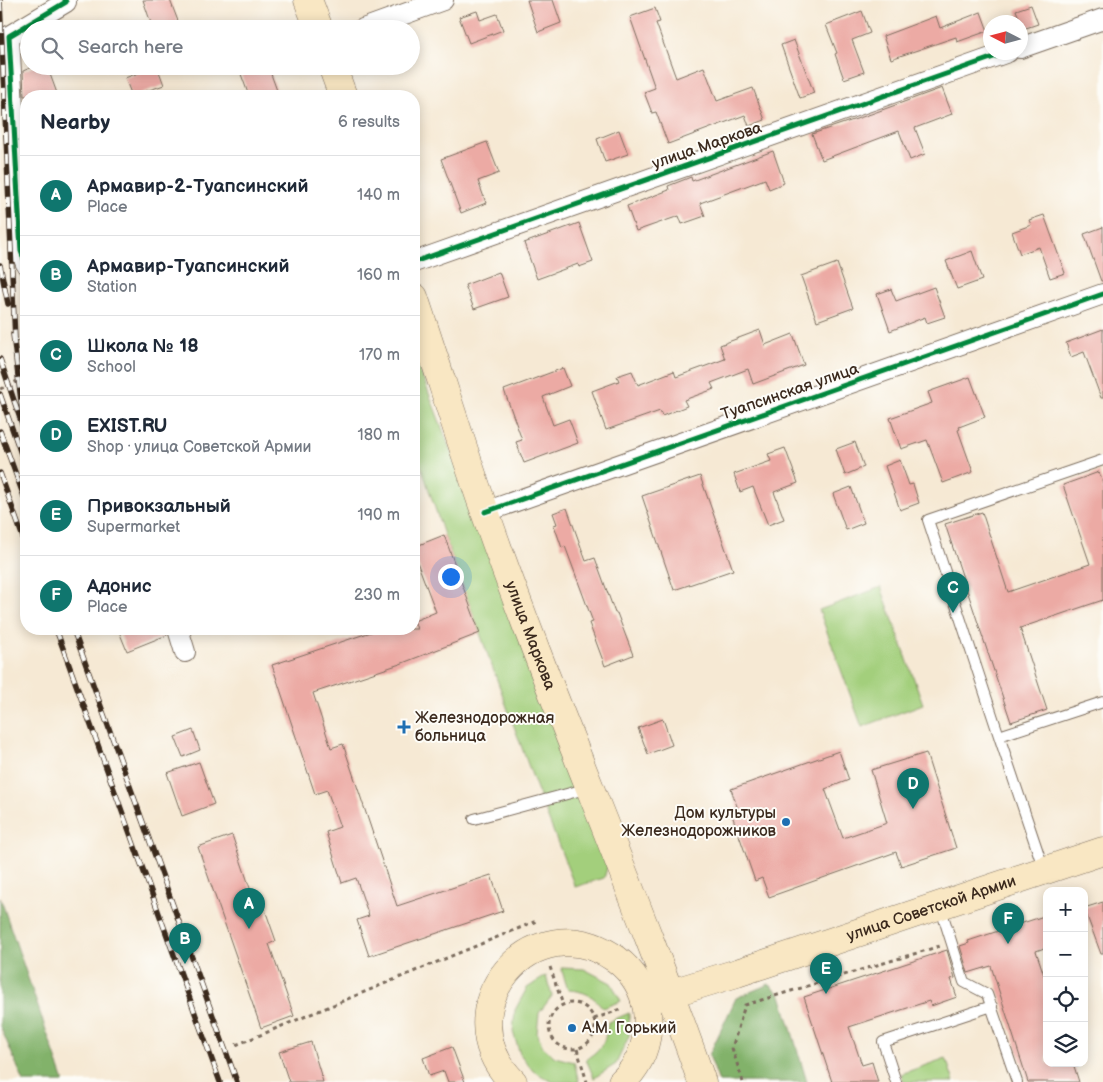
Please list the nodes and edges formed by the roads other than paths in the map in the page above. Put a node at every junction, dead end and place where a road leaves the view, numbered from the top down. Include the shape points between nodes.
1 (308, 0) edge
2 (443, 0) edge
3 (67, 1) edge
4 (1103, 19) edge
5 (36, 20) edge
6 (316, 20) edge
7 (388, 20) edge
8 (20, 29) edge
9 (1028, 45) edge
10 (985, 60) edge
11 (335, 75) edge
12 (341, 90) edge
13 (20, 233) edge
14 (420, 260) edge
15 (1103, 294) edge
16 (420, 338) edge
17 (1103, 460) edge
18 (485, 512) junction
19 (180, 635) edge
20 (185, 652) dead end
21 (1103, 702) edge
22 (999, 736) junction
23 (590, 788) junction
24 (474, 819) dead end
25 (1103, 851) edge
26 (1044, 870) junction
27 (940, 905) junction
28 (672, 994) junction
29 (645, 1001) junction
30 (992, 1006) junction
31 (513, 1082) edge
32 (622, 1082) edge
33 (702, 1082) edge
34 (896, 1082) edge
35 (1017, 1082) edge

1 - 6 main road
2 - 7 street
3 - 5 street
4 - 9 street
8 - 13 street via 9,36
10 - 14 street, улица Маркова
11 - 12 main road
15 - 18 street, Туапсинская улица
16 - 18 main road, улица Маркова
17 - 22 lane via 928,520
18 - 23 main road, улица Маркова
19 - 20 street
21 - 22 lane
22 - 26 lane
23 - 24 lane
23 - 28 main road, улица Маркова
25 - 26 main road, улица Советской Армии
26 - 27 main road, улица Советской Армии
27 - 28 main road, улица Советской Армии
27 - 30 lane via 964,982 987,994
28 - 29 main road, улица Советской Армии
28 - 33 main road, улица Маркова
29 - 31 main road via 637,982 623,965 606,952 586,944 564,942 543,946 520,958 503,975 491,998 487,1023 491,1048 502,1071
29 - 32 main road via 649,1026 644,1050 632,1072
30 - 34 lane via 883,1042
30 - 35 lane

